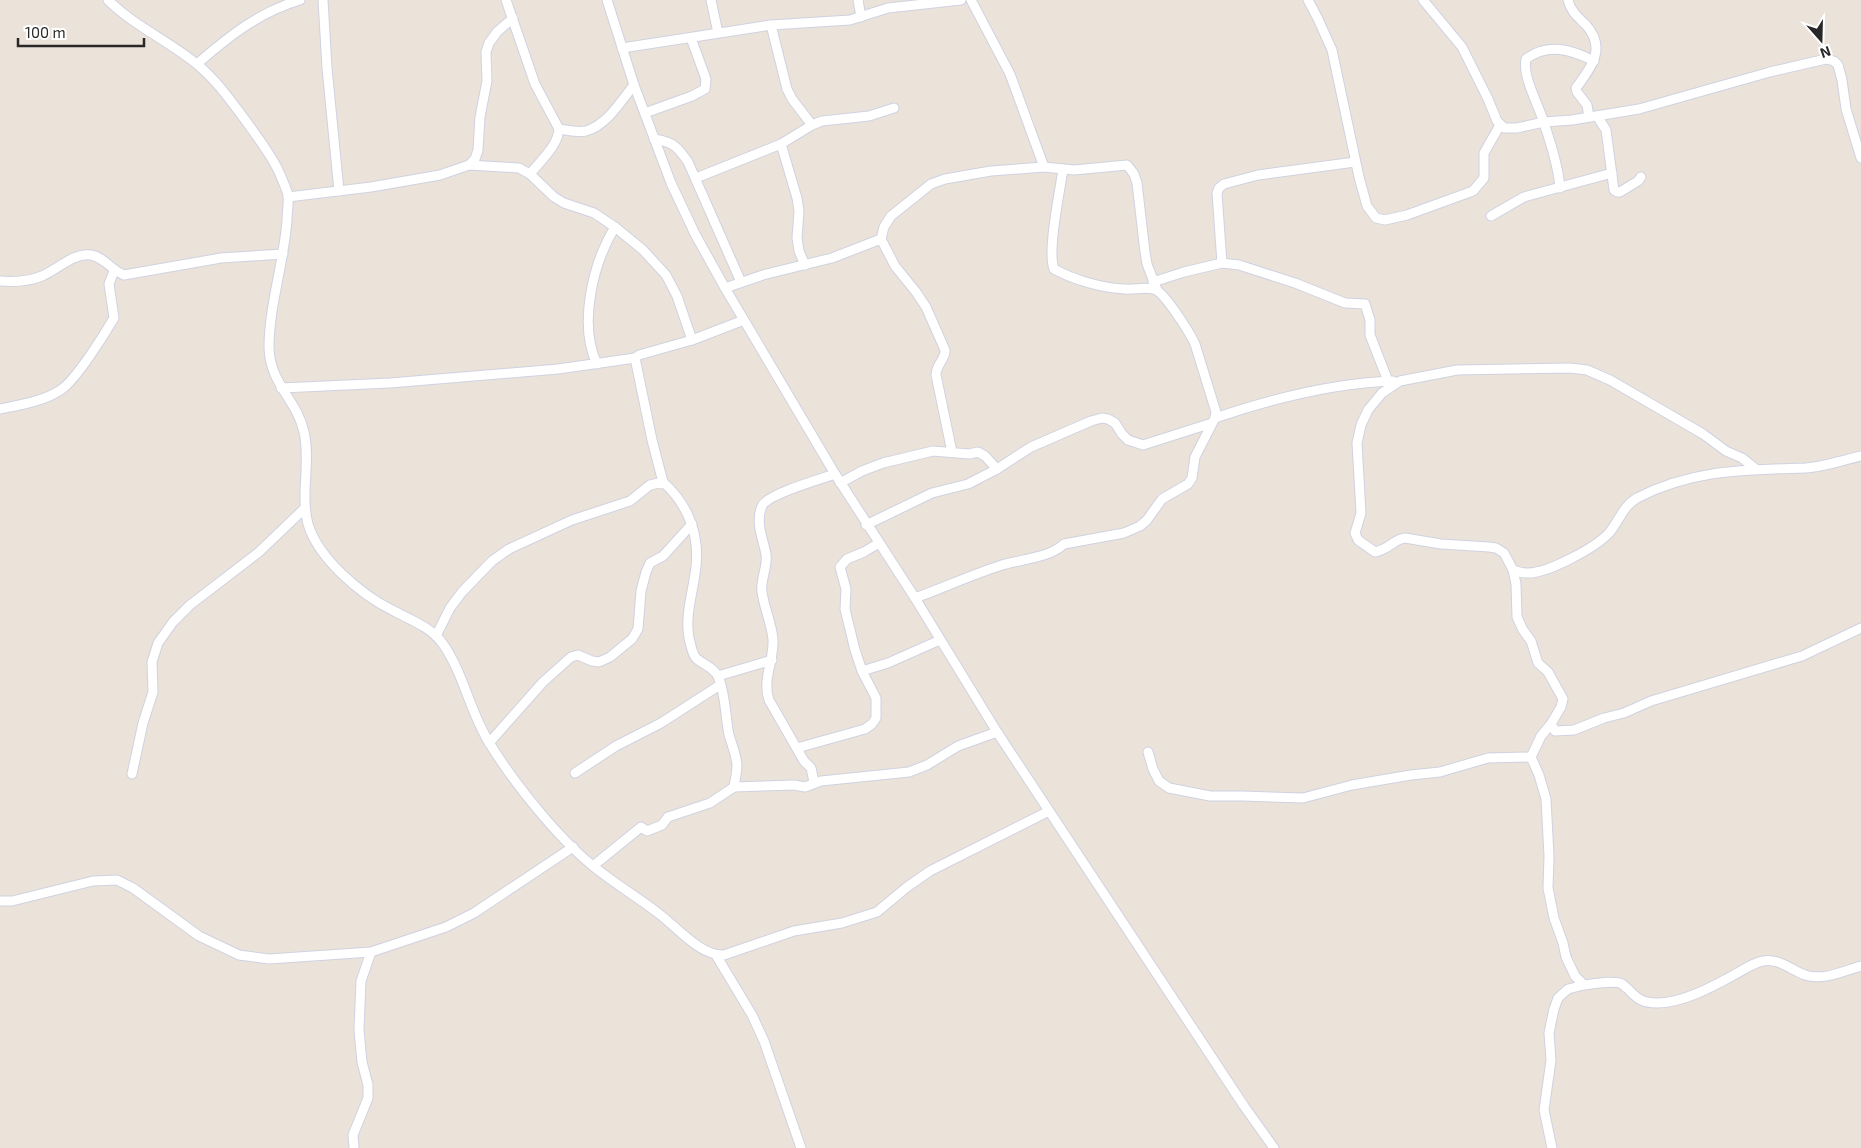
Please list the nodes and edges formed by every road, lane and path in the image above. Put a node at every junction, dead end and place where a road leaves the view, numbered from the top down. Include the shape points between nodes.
1 (108, 0) edge
2 (300, 0) edge
3 (323, 0) edge
4 (506, 0) edge
5 (607, 0) edge
6 (709, 0) edge
7 (858, 0) edge
8 (962, 0) edge
9 (971, 0) edge
10 (1308, 0) edge
11 (1423, 0) edge
12 (1568, 0) edge
13 (941, 1) edge
14 (861, 17) junction
15 (513, 18) junction
16 (771, 25) junction
17 (718, 33) junction
18 (691, 38) junction
19 (622, 48) junction
20 (1594, 61) junction
21 (197, 64) junction
22 (634, 85) junction
23 (894, 108) dead end
24 (645, 113) junction
25 (1593, 117) junction
26 (1544, 122) junction
27 (812, 125) junction
28 (1500, 126) junction
29 (559, 129) junction
30 (654, 139) junction
31 (781, 144) junction
32 (1861, 158) edge
33 (1355, 162) junction
34 (469, 165) junction
35 (1044, 167) junction
36 (1063, 169) junction
37 (1612, 173) junction
38 (530, 174) junction
39 (1641, 177) dead end
40 (696, 178) junction
41 (1560, 188) junction
42 (339, 191) junction
43 (288, 197) junction
44 (1491, 216) dead end
45 (615, 227) junction
46 (881, 239) junction
47 (284, 254) junction
48 (1222, 263) junction
49 (805, 265) junction
50 (114, 272) junction
51 (0, 281) edge
52 (741, 282) junction
53 (1155, 286) junction
54 (725, 288) junction
55 (744, 320) junction
56 (692, 340) junction
57 (635, 358) junction
58 (597, 364) junction
59 (1400, 380) junction
60 (1388, 381) junction
61 (281, 388) junction
62 (0, 409) edge
63 (1213, 420) junction
64 (952, 452) junction
65 (1861, 456) edge
66 (997, 469) junction
67 (1756, 469) junction
68 (834, 474) junction
69 (663, 482) junction
70 (840, 483) junction
71 (304, 508) junction
72 (692, 524) junction
73 (866, 525) junction
74 (879, 542) junction
75 (1513, 570) junction
76 (915, 598) junction
77 (1861, 628) edge
78 (436, 636) junction
79 (940, 640) junction
80 (772, 660) junction
81 (862, 671) junction
82 (719, 680) junction
83 (1551, 724) junction
84 (997, 732) junction
85 (489, 743) junction
86 (797, 748) junction
87 (1148, 752) dead end
88 (1531, 757) junction
89 (575, 773) dead end
90 (132, 774) dead end
91 (814, 782) junction
92 (734, 787) junction
93 (1049, 810) junction
94 (573, 846) junction
95 (593, 866) junction
96 (0, 901) edge
97 (371, 952) junction
98 (716, 955) junction
99 (1861, 966) edge
100 (1584, 985) junction
101 (354, 1148) edge
102 (801, 1148) edge
103 (1274, 1148) edge
104 (1552, 1148) edge

1 - 21 street via 131,20
2 - 21 street via 249,23
3 - 42 street
4 - 15 street
5 - 19 street
6 - 17 street
7 - 14 street
8 - 13 street
9 - 35 street via 1010,74
10 - 33 street via 1332,50
11 - 28 street via 1462,47
12 - 20 street via 1574,14 1595,37
13 - 14 street via 888,8
14 - 16 street
15 - 29 street via 535,84
15 - 34 street via 497,32 486,52 487,81 478,150
16 - 17 street
16 - 27 street via 788,90
17 - 18 street
18 - 19 street
18 - 24 street via 706,79 705,89
19 - 22 street
20 - 25 street via 1576,88
20 - 26 street via 1564,49 1526,59 1527,74
21 - 43 street via 218,84 258,138 279,171
22 - 24 street
22 - 29 street via 606,119 593,128 578,132
23 - 27 street via 869,116 833,119
24 - 30 street
25 - 26 street
25 - 32 street via 1639,109 1826,59 1838,65 1846,109
25 - 37 street via 1606,130
26 - 28 street via 1516,128
26 - 41 street via 1559,173
27 - 31 street
28 - 33 street via 1484,153 1484,178 1473,191 1386,220 1376,218 1367,206
29 - 38 street via 555,143
30 - 40 street via 677,147
30 - 54 street via 695,234
31 - 40 street
31 - 49 street via 797,198 797,238
33 - 48 street via 1258,175 1224,184 1217,193
34 - 38 street via 519,168
34 - 42 street via 440,175
35 - 36 street
35 - 46 street via 960,175 931,184 891,216
36 - 53 street via 1121,165 1130,168 1137,183 1145,252
36 - 53 street via 1052,254 1054,269 1125,290
37 - 39 street via 1617,192 1638,182
37 - 41 street
38 - 45 street via 554,196 594,213
40 - 52 street
41 - 44 street via 1524,197
42 - 43 street
43 - 47 street
45 - 56 street via 666,275
45 - 58 street via 604,245 596,270 589,317 589,344
46 - 49 street
46 - 64 street via 895,266 926,308 945,350 936,375
47 - 50 street via 221,258 133,274
47 - 61 street via 269,351
48 - 53 street via 1184,272
48 - 60 street via 1295,283 1346,303 1365,304 1370,335
49 - 52 street
50 - 51 street via 103,260 88,254 43,276
50 - 62 street via 109,284 114,318 70,382 55,394
52 - 54 street
53 - 63 street via 1194,344 1215,406
54 - 55 street
55 - 56 street
55 - 68 street
56 - 57 street
57 - 58 street
57 - 69 street
58 - 61 street via 390,383
59 - 60 street
59 - 67 street via 1457,370 1587,370 1637,395
59 - 75 street via 1382,393 1361,425 1357,443 1361,513 1356,533 1358,540 1374,552 1384,550 1400,538 1496,548 1504,553
60 - 63 street via 1333,388 1247,407
61 - 71 street via 301,419 305,435
63 - 66 street via 1143,445 1128,440 1115,423 1102,418 1031,447
63 - 76 street via 1195,457 1188,484 1162,499 1140,526 1124,533 1064,544 1050,553 1001,565
64 - 66 street via 978,452
64 - 70 street via 912,454 862,470
65 - 67 street via 1806,468
66 - 73 street via 968,484 932,493
67 - 75 street via 1723,471 1654,491 1631,502 1610,532 1589,549 1535,572
68 - 70 street
68 - 80 street via 780,493 766,500 762,506 760,525 766,555 762,590 771,625
69 - 72 street via 676,493
69 - 78 street via 650,485 630,501 572,520 509,549 492,561 462,592
70 - 73 street
71 - 78 street via 318,548 336,568 378,602
71 - 90 street via 259,552 190,605 158,643 152,662 153,692
72 - 82 street via 696,572 688,621 690,640 696,659 708,666
72 - 85 street via 663,556 650,563 641,591 638,630 632,639 599,662 578,655 571,657 543,682
73 - 74 street
74 - 76 street
74 - 81 street via 846,559 840,567 846,589 845,610
75 - 83 street via 1517,617 1522,630 1531,641 1538,663 1548,672 1563,699
76 - 79 street
77 - 83 street via 1802,656 1651,701 1574,730 1555,731
78 - 85 street via 460,677
79 - 81 street
79 - 84 street
80 - 82 street
80 - 86 street via 765,687
81 - 86 street via 876,698 876,718 872,724 865,729
82 - 89 street via 661,723 616,746
82 - 92 street via 736,758
83 - 88 street
84 - 91 street via 958,746 909,772
84 - 93 street
85 - 94 street via 532,802
86 - 91 street via 811,768
87 - 88 street via 1159,781 1169,788 1210,796 1303,798 1352,786 1440,772 1488,758
88 - 100 street via 1546,799 1548,888 1554,918 1566,957 1575,976
91 - 92 street via 805,787
92 - 95 street via 710,803 668,817 662,825 647,831 641,827
93 - 98 street via 930,871 877,912 794,931
93 - 103 street
94 - 95 street
94 - 97 street via 474,913 446,927
95 - 98 street via 705,951
96 - 97 street via 12,901 93,881 118,880 199,936 239,955 269,958
97 - 101 street via 361,981 359,1022 368,1098 353,1135
98 - 102 street via 752,1015 764,1042
99 - 100 street via 1822,978 1806,976 1787,966 1764,961 1684,998 1659,1003 1644,1003 1622,984
100 - 104 street via 1568,989 1558,998 1549,1033 1551,1060 1544,1110

